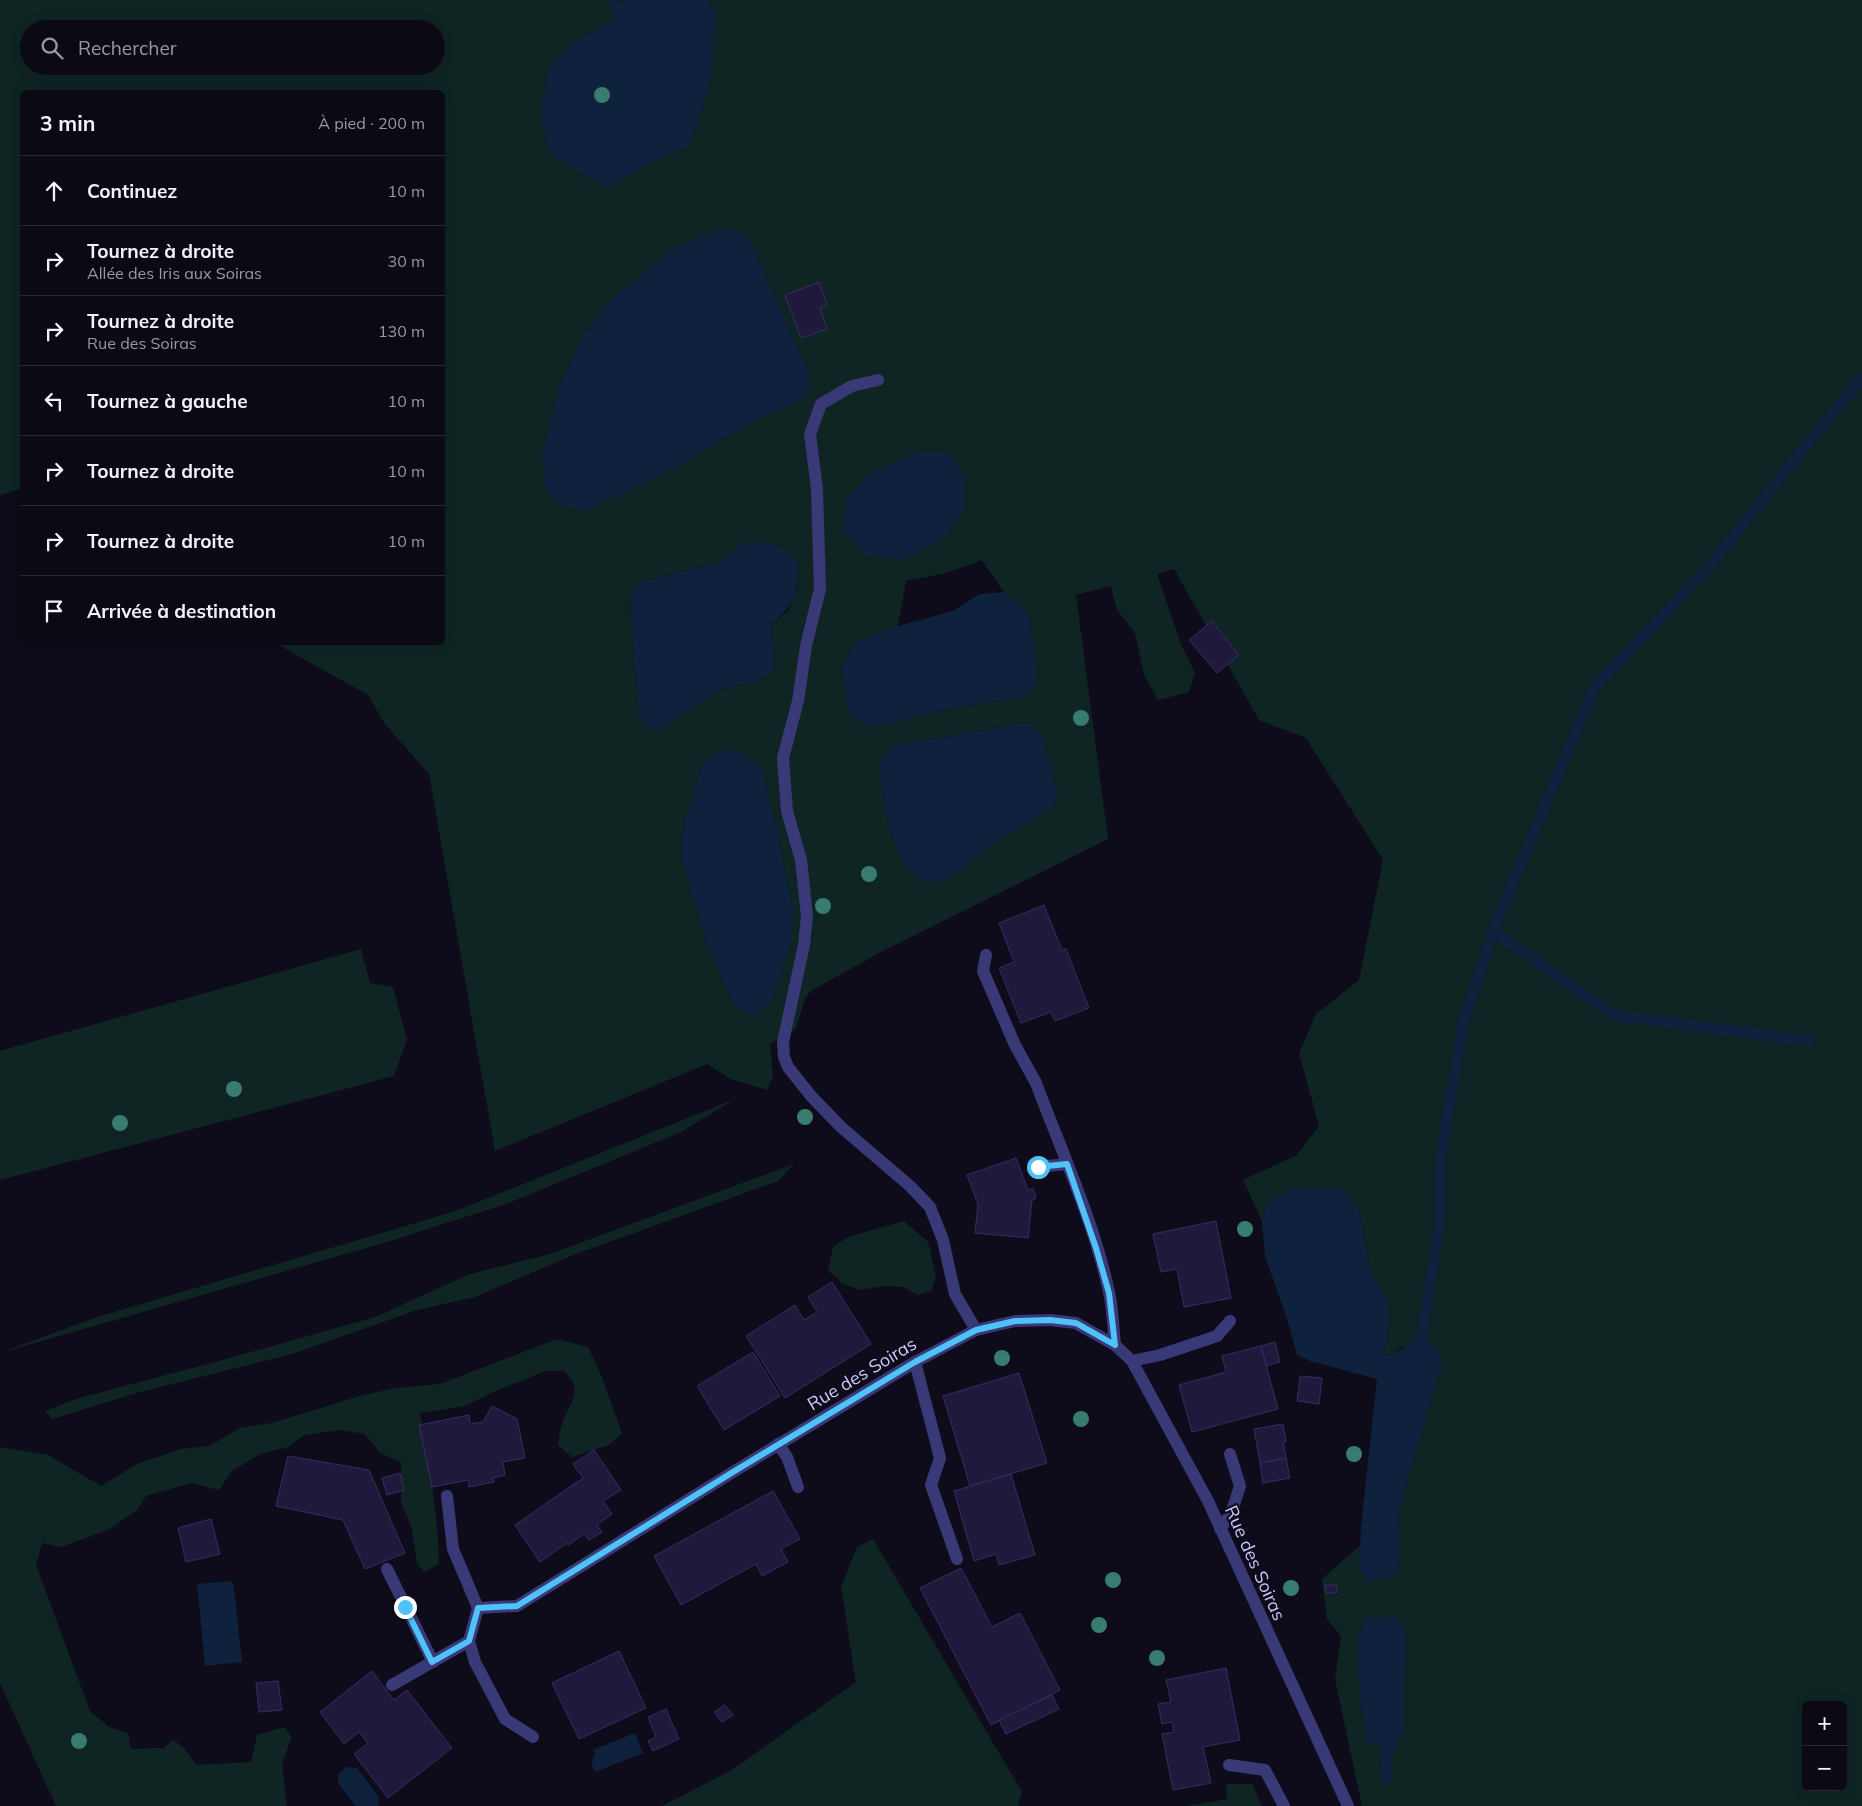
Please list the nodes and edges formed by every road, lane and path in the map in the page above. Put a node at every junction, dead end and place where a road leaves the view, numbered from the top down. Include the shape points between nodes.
1 (878, 380) dead end
2 (986, 955) dead end
3 (1067, 1164) junction
4 (1038, 1167) dead end
5 (1230, 1321) dead end
6 (976, 1330) junction
7 (1115, 1345) junction
8 (1132, 1361) junction
9 (915, 1362) junction
10 (778, 1444) junction
11 (1230, 1454) dead end
12 (798, 1487) dead end
13 (447, 1496) dead end
14 (1220, 1528) junction
15 (957, 1559) dead end
16 (387, 1569) dead end
17 (478, 1608) junction
18 (469, 1641) junction
19 (432, 1662) junction
20 (392, 1684) dead end
21 (533, 1737) dead end
22 (1229, 1765) dead end
23 (1284, 1806) edge
24 (1348, 1806) edge

1 - 6 street via 852,386 821,404 810,434 817,489 820,589 783,758 787,811 801,860 807,916 783,1042 784,1057 811,1096 840,1127 930,1207 955,1294
2 - 3 street via 983,971 1015,1045 1036,1083
3 - 4 street
3 - 7 street via 1109,1293
5 - 8 street via 1217,1336
6 - 7 street, Rue des Soiras via 1015,1321 1050,1320 1076,1323
6 - 9 street, Rue des Soiras
7 - 8 street, Rue des Soiras
8 - 14 street, Rue des Soiras
9 - 10 street, Rue des Soiras
9 - 15 street via 940,1458 931,1485
10 - 12 street via 787,1457
10 - 17 street, Rue des Soiras via 517,1606
11 - 14 street via 1240,1486 1231,1514
13 - 17 street via 453,1549
14 - 24 street, Rue des Soiras
16 - 19 street
17 - 18 street
18 - 19 street
18 - 21 street via 476,1662 505,1718
19 - 20 street
22 - 23 street via 1265,1770

